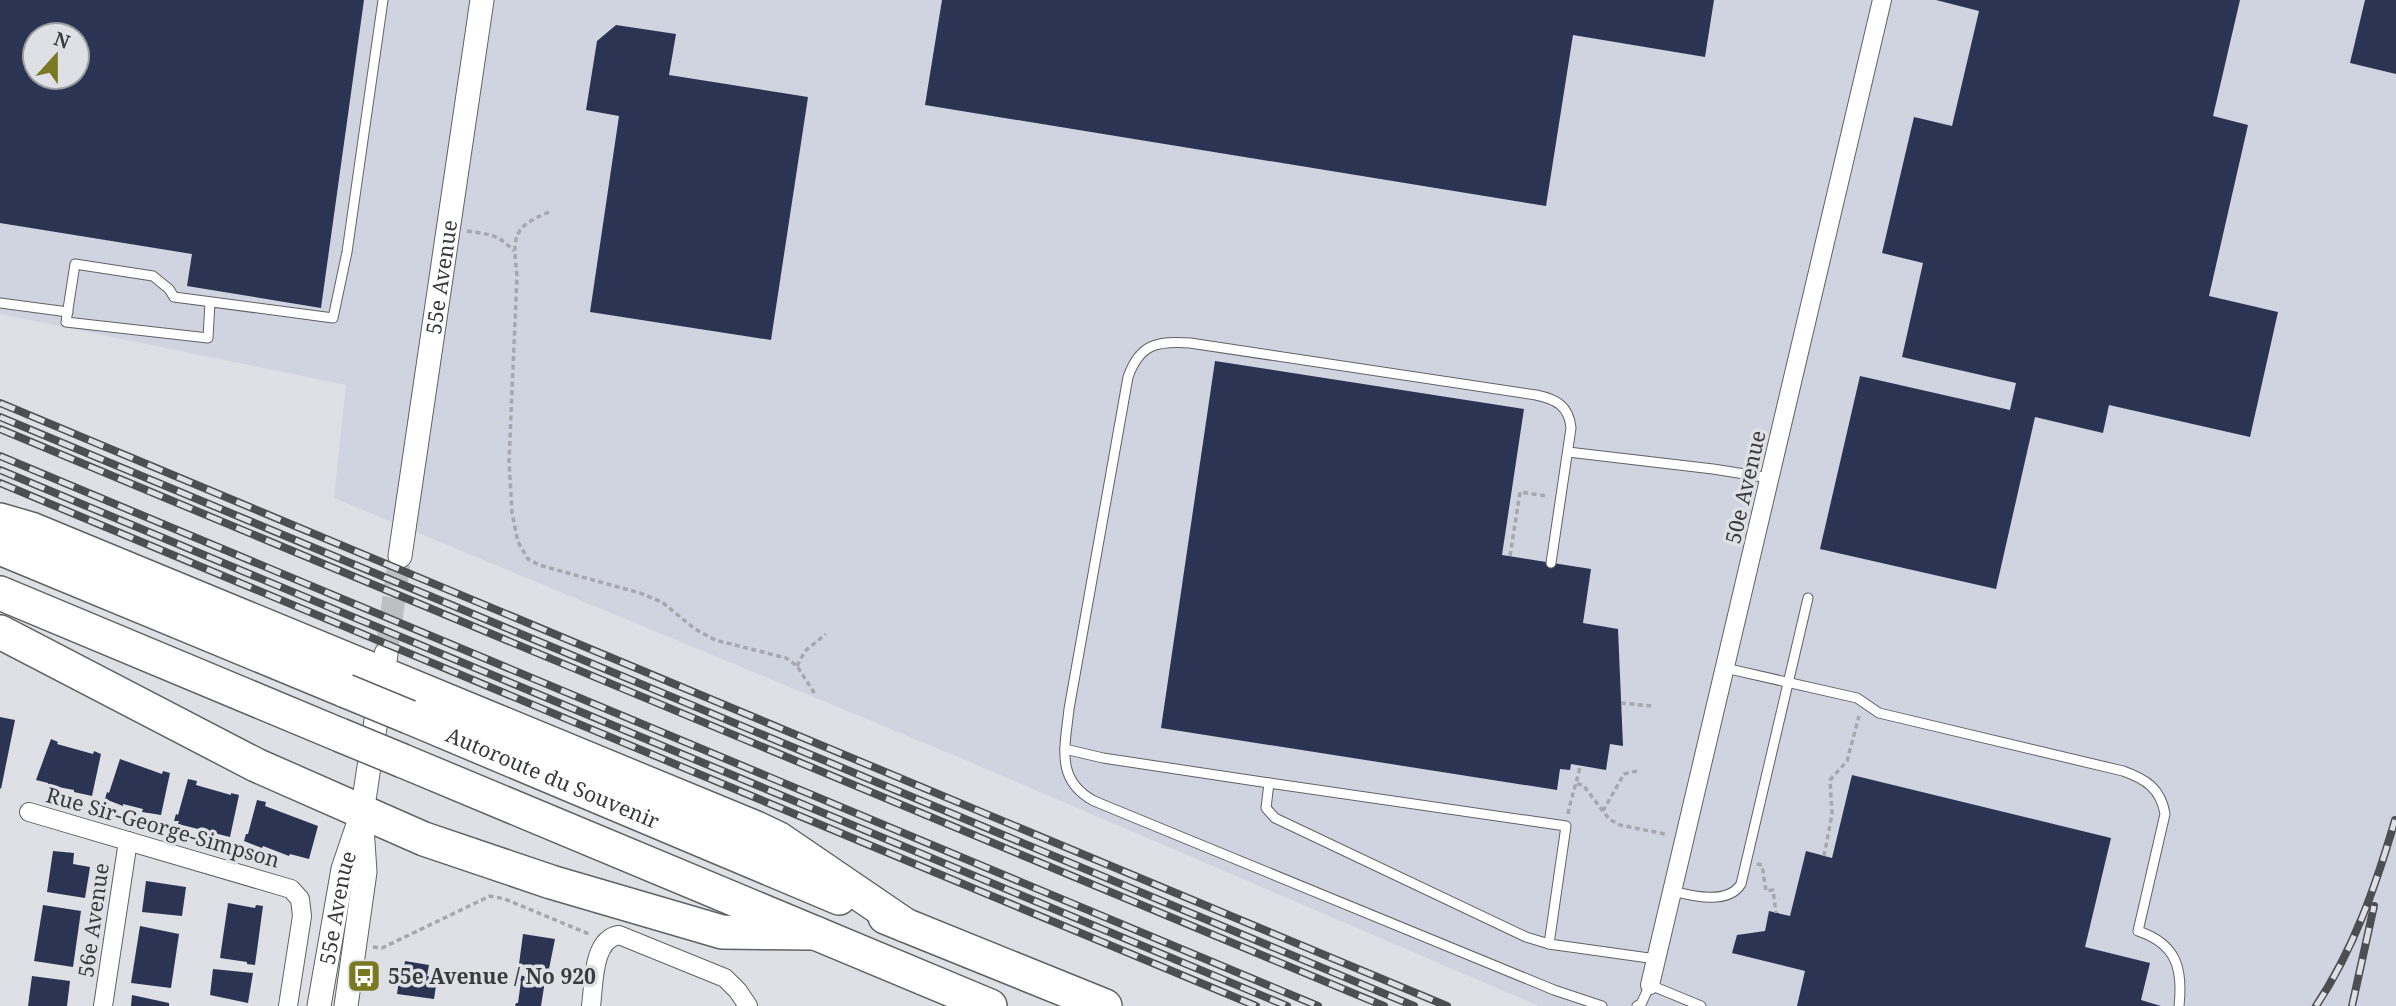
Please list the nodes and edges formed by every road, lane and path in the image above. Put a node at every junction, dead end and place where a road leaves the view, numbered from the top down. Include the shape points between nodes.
1 (383, 0) edge
2 (482, 0) edge
3 (1882, 0) edge
4 (549, 212) dead end
5 (448, 228) junction
6 (514, 251) junction
7 (210, 302) junction
8 (0, 303) edge
9 (68, 312) junction
10 (1568, 452) junction
11 (1770, 478) junction
12 (1533, 494) dead end
13 (0, 520) edge
14 (0, 548) edge
15 (400, 556) tunnel mouth
16 (1510, 556) dead end
17 (1551, 563) dead end
18 (0, 593) edge
19 (1808, 598) dead end
20 (0, 632) edge
21 (826, 634) dead end
22 (384, 665) junction
23 (797, 666) junction
24 (1726, 668) junction
25 (1789, 683) junction
26 (815, 694) dead end
27 (1863, 702) junction
28 (1621, 703) dead end
29 (1651, 706) dead end
30 (1065, 750) junction
31 (1580, 765) dead end
32 (1637, 771) dead end
33 (1269, 783) junction
34 (1577, 784) junction
35 (1603, 811) junction
36 (29, 812) dead end
37 (362, 813) junction
38 (1568, 816) dead end
39 (1665, 834) dead end
40 (128, 841) junction
41 (1824, 856) dead end
42 (1762, 865) dead end
43 (284, 886) joint
44 (1672, 891) junction
45 (1776, 913) dead end
46 (905, 925) junction
47 (815, 933) junction
48 (597, 939) junction
49 (1549, 944) junction
50 (382, 948) dead end
51 (1656, 959) junction
52 (1648, 990) junction
53 (103, 1006) edge
54 (288, 1006) edge
55 (319, 1006) edge
56 (346, 1006) edge
57 (591, 1006) edge
58 (748, 1006) edge
59 (990, 1006) edge
60 (1105, 1006) edge
61 (1602, 1006) edge
62 (1637, 1006) edge
63 (1654, 1006) edge
64 (1702, 1006) edge
65 (2179, 1006) edge

1 - 7 lane via 347,252 333,318
2 - 5 street, 55e Avenue
3 - 11 street, 50e Avenue
4 - 6 path via 526,222
5 - 6 path via 492,234
5 - 15 street, 55e Avenue
6 - 23 path via 510,474 518,542 528,559 640,593 662,602 715,640 771,652
7 - 9 lane via 208,338 66,322
7 - 9 lane via 174,297 153,276 75,264
8 - 9 lane
10 - 11 lane
10 - 17 lane
10 - 30 lane via 1570,418 1559,402 1548,398 1190,344 1164,343 1144,350 1128,376
11 - 24 street, 50e Avenue
12 - 16 path via 1520,492
13 - 22 highway
14 - 46 highway, Autoroute du Souvenir, bridge
18 - 47 highway, Autoroute du Souvenir, bridge
19 - 25 lane
20 - 37 highway via 244,760
21 - 23 path via 805,651
22 - 37 street, 55e Avenue
22 - 46 highway via 779,839
23 - 26 path
24 - 25 lane
24 - 44 street, 50e Avenue
25 - 27 lane
25 - 44 lane via 1741,884 1734,893 1723,896
27 - 41 path via 1847,761 1830,779 1832,814
27 - 65 lane via 1879,713 2123,771 2149,782 2165,814 2138,931 2167,947 2175,958 2181,976
28 - 29 path
30 - 33 lane
30 - 61 lane via 1071,782 1094,801
31 - 34 path
32 - 35 path via 1624,774
33 - 49 lane via 1266,808 1275,818
33 - 49 lane via 1566,826
34 - 35 path via 1583,785
34 - 38 path
35 - 39 path via 1620,825
36 - 40 street, Rue Sir-George-Simpson
37 - 47 highway via 490,863 722,932
37 - 55 street, 55e Avenue via 343,869
37 - 56 street, 55e Avenue via 365,872
40 - 43 street, Rue Sir-George-Simpson
40 - 53 street, 56e Avenue
42 - 45 path via 1766,891 1773,890
43 - 54 street, 55e Avenue via 296,894 302,907
44 - 51 street, 50e Avenue
46 - 60 highway, Autoroute du Souvenir
47 - 59 highway, Autoroute du Souvenir
48 - 50 path via 490,896
48 - 57 street
48 - 58 street via 626,937 717,975 731,984
49 - 51 lane
51 - 52 street, 50e Avenue
52 - 62 lane
52 - 63 lane
52 - 64 lane

